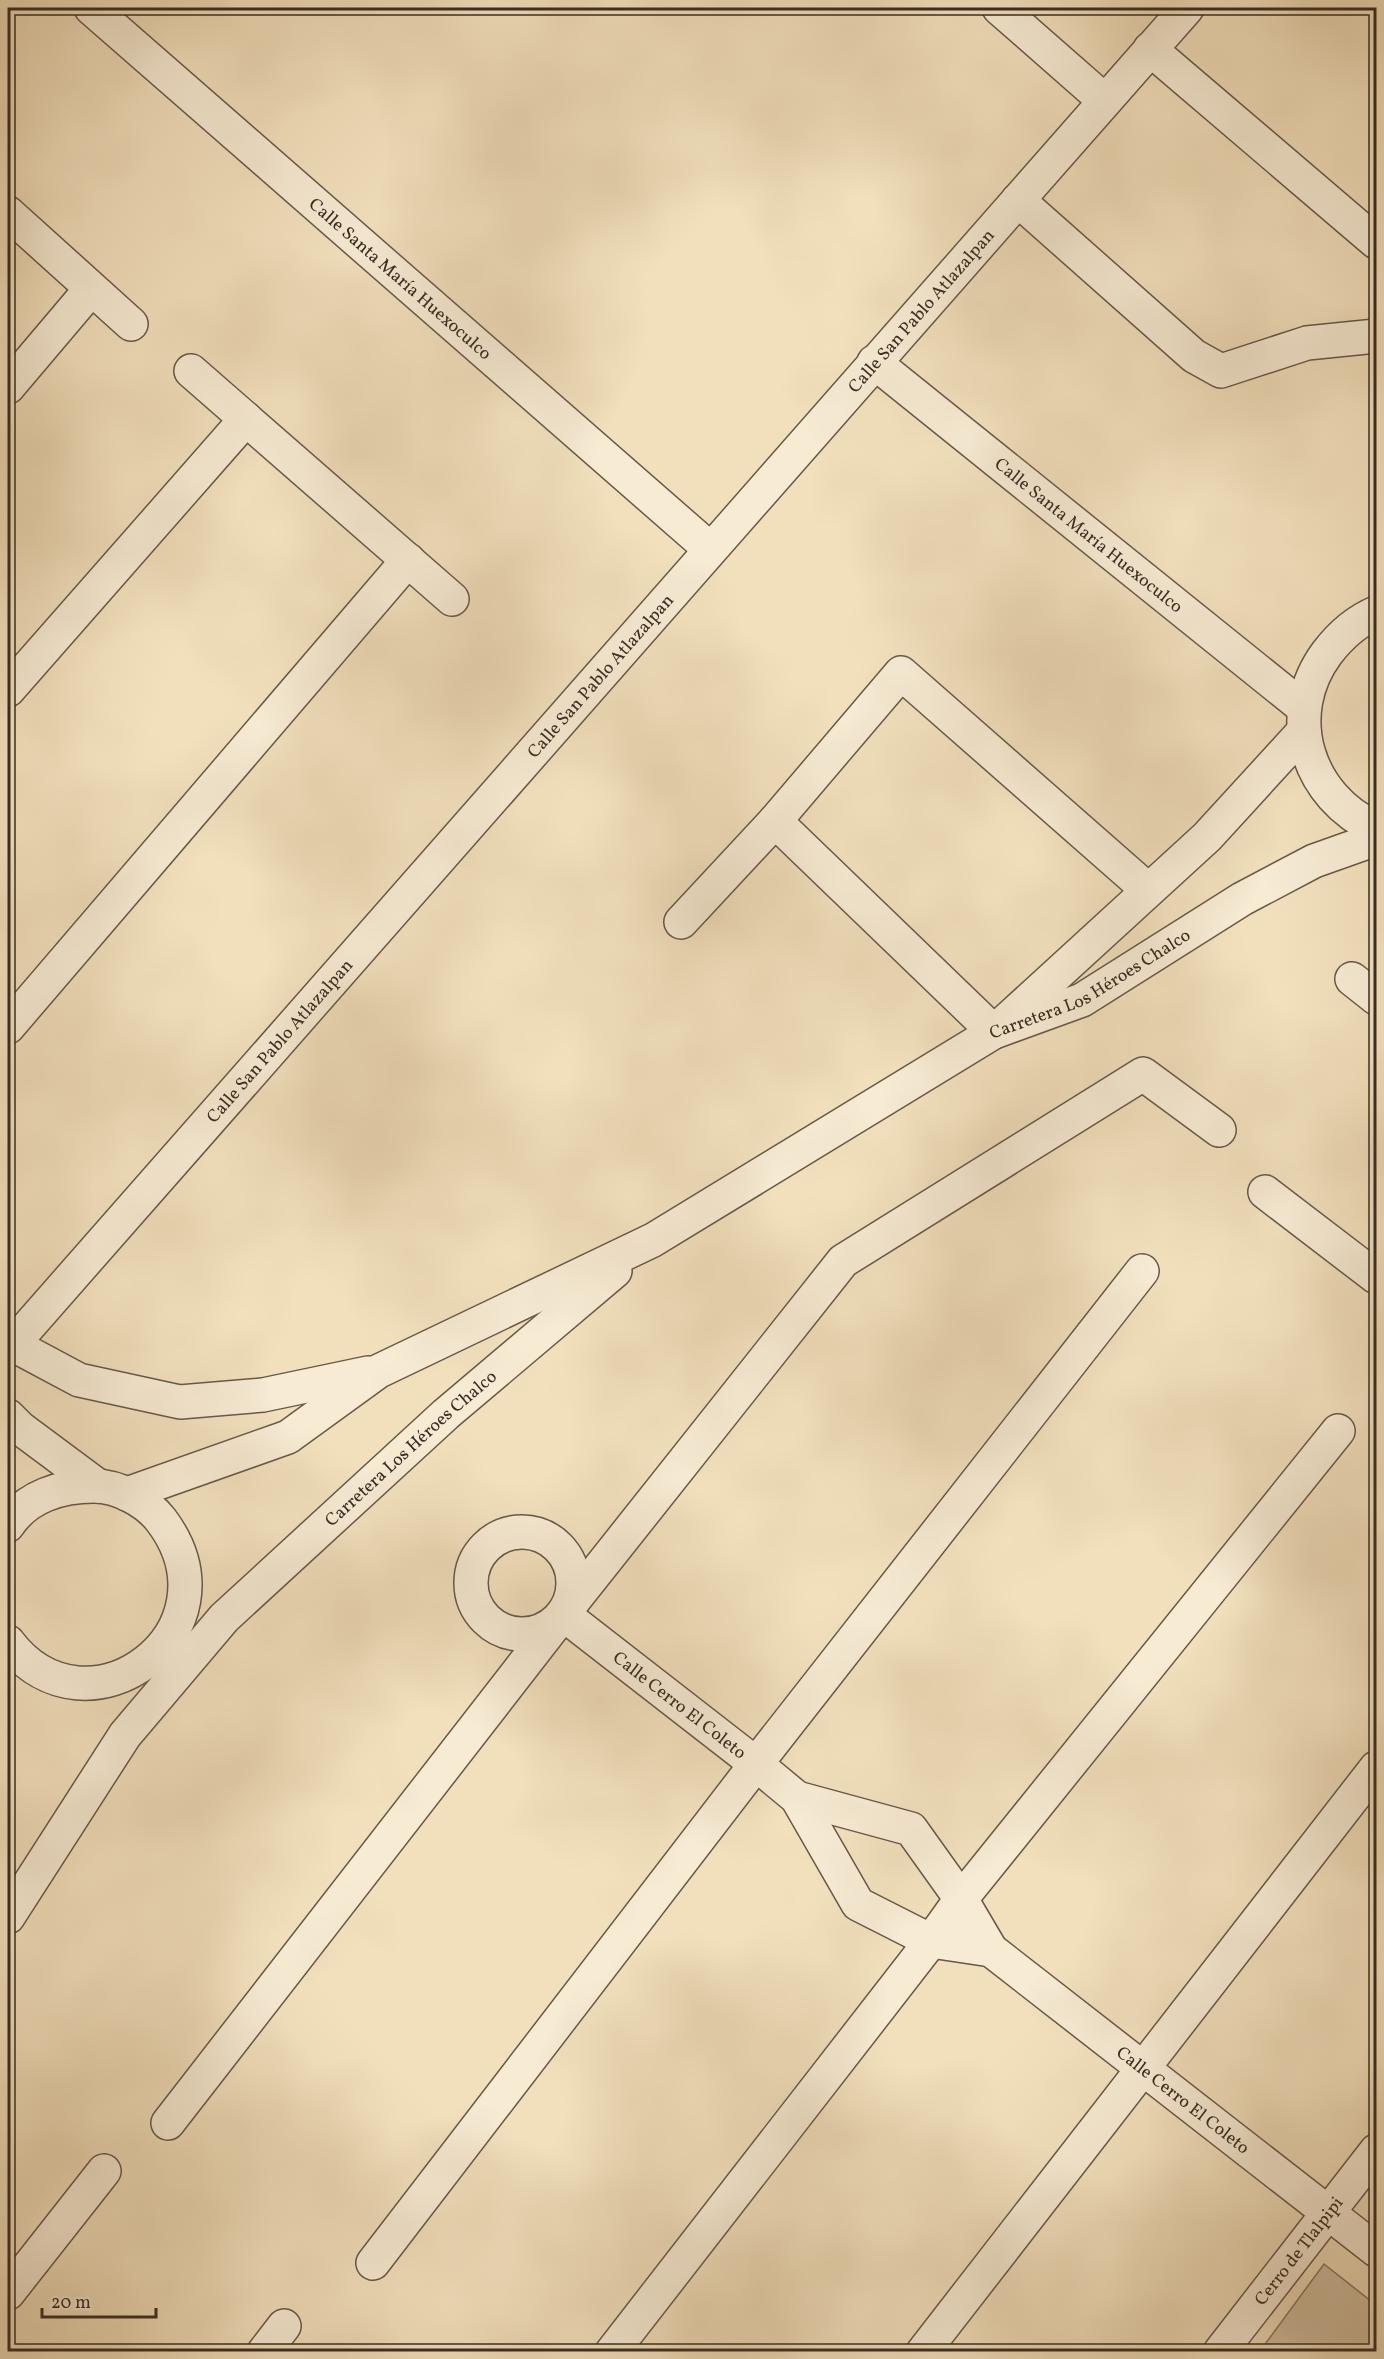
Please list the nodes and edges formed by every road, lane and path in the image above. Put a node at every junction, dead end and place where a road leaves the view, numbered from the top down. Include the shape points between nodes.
1 (90, 8) edge
2 (999, 8) edge
3 (1187, 8) edge
4 (1150, 50) junction
5 (1105, 101) junction
6 (1018, 200) junction
7 (8, 213) edge
8 (1377, 242) edge
9 (91, 289) junction
10 (131, 324) dead end
11 (1377, 336) edge
12 (874, 362) junction
13 (191, 371) dead end
14 (8, 387) edge
15 (246, 418) junction
16 (710, 549) junction
17 (408, 560) junction
18 (452, 599) dead end
19 (1377, 613) edge
20 (8, 690) edge
21 (1304, 719) junction
22 (775, 821) junction
23 (1377, 828) edge
24 (1377, 839) edge
25 (1148, 890) junction
26 (681, 922) dead end
27 (8, 1027) edge
28 (994, 1032) junction
29 (1219, 1130) dead end
30 (1265, 1192) dead end
31 (653, 1240) junction
32 (1142, 1271) dead end
33 (1377, 1277) edge
34 (10, 1343) edge
35 (379, 1371) junction
36 (8, 1416) edge
37 (1338, 1431) dead end
38 (113, 1490) junction
39 (8, 1525) edge
40 (562, 1614) junction
41 (224, 1618) junction
42 (177, 1625) junction
43 (8, 1642) edge
44 (136, 1671) junction
45 (125, 1735) junction
46 (756, 1764) junction
47 (1377, 1768) edge
48 (797, 1798) junction
49 (961, 1899) junction
50 (8, 1917) edge
51 (931, 1941) junction
52 (991, 1950) junction
53 (1143, 2068) junction
54 (168, 2123) dead end
55 (1377, 2151) edge
56 (104, 2171) dead end
57 (1328, 2212) junction
58 (1377, 2250) edge
59 (373, 2264) dead end
60 (8, 2293) edge
61 (284, 2326) dead end
62 (264, 2352) edge
63 (612, 2352) edge
64 (923, 2352) edge
65 (1220, 2352) edge

1 - 16 street, Calle Santa María Huexoculco
2 - 5 street
3 - 4 street, Calle San Pablo Atlazalpan
4 - 5 street, Calle San Pablo Atlazalpan
4 - 8 street
5 - 6 street, Calle San Pablo Atlazalpan
6 - 11 street via 1194,356 1221,371 1307,343
6 - 12 street, Calle San Pablo Atlazalpan
7 - 9 street
9 - 10 street
9 - 14 street
12 - 16 street, Calle San Pablo Atlazalpan
12 - 21 street, Calle Santa María Huexoculco
13 - 15 street
15 - 17 street
15 - 20 street
16 - 34 street, Calle San Pablo Atlazalpan
17 - 18 street
17 - 27 street
19 - 21 street via 1340,636 1316,669
21 - 23 street via 1312,765 1330,796 1357,819
21 - 25 street, Carretera Los Héroes Chalco via 1207,837
22 - 25 street via 901,673
22 - 26 street
22 - 28 street
24 - 28 street, Carretera Los Héroes Chalco via 1314,861 1242,899 1082,999
25 - 28 street, Carretera Los Héroes Chalco
28 - 31 street
29 - 40 street via 1143,1074 843,1261
30 - 33 street
31 - 35 street
31 - 41 street, Carretera Los Héroes Chalco via 446,1414
32 - 46 street
34 - 35 street via 79,1380 180,1402 263,1395
35 - 38 street via 288,1437
36 - 38 street
37 - 49 street
38 - 39 street via 67,1487 38,1497 13,1516
38 - 42 street via 154,1511 173,1536 184,1564 185,1595
40 - 46 street, Calle Cerro El Coleto
40 - 54 street
41 - 42 street
41 - 45 street, Carretera Los Héroes Chalco
42 - 44 street via 160,1651
43 - 44 street via 19,1656 45,1674 75,1682 106,1682
44 - 45 street
45 - 50 street, Carretera Los Héroes Chalco
46 - 48 street, Calle Cerro El Coleto
46 - 59 street
47 - 53 street
48 - 49 street, Calle Cerro El Coleto via 911,1829
48 - 51 street, Calle Cerro El Coleto via 858,1904
49 - 51 street
49 - 52 street, Calle Cerro El Coleto
51 - 52 street, Calle Cerro El Coleto
51 - 63 street
52 - 53 street, Calle Cerro El Coleto
53 - 57 street, Calle Cerro El Coleto
53 - 64 street
55 - 57 street, Cerro de Tlalpipi
56 - 60 street
57 - 58 street, Calle Cerro El Coleto
57 - 65 street, Cerro de Tlalpipi
61 - 62 street

